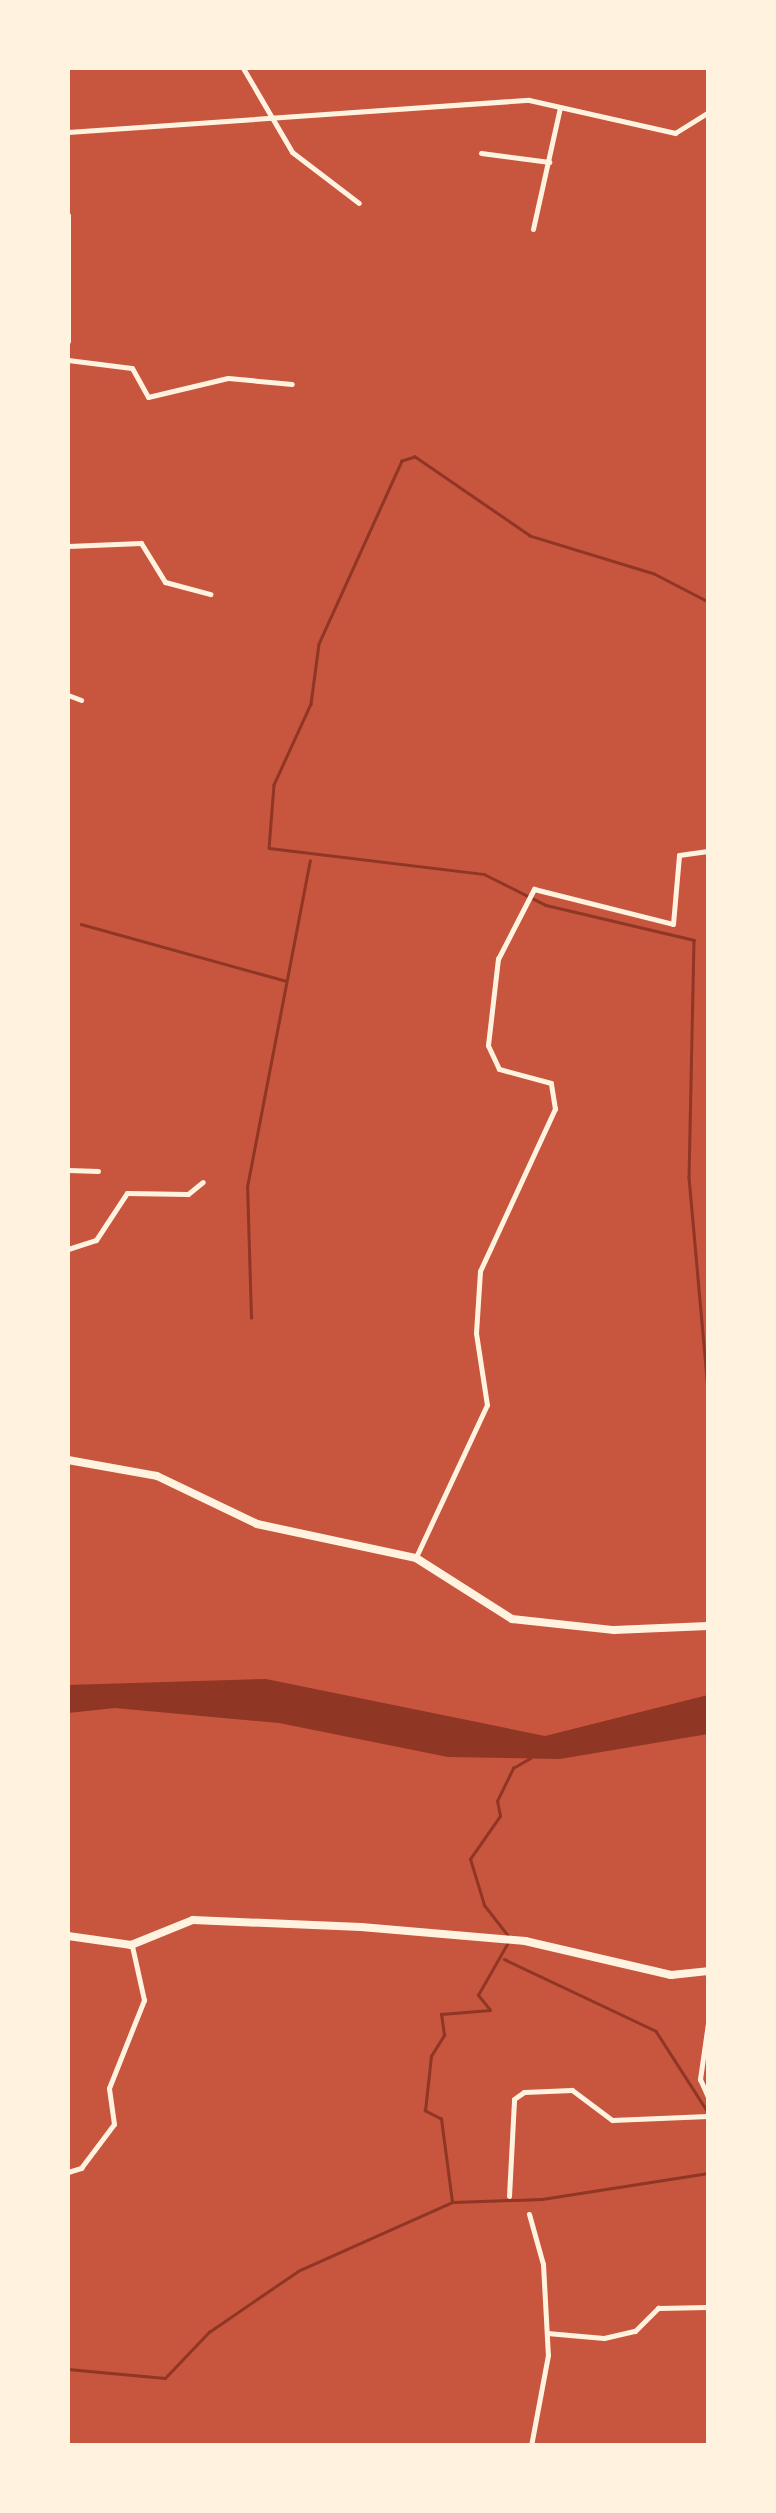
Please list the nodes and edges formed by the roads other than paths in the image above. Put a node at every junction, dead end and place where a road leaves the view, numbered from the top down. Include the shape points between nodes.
1 (243, 68) edge
2 (560, 107) junction
3 (708, 112) edge
4 (271, 114) junction
5 (68, 132) edge
6 (480, 153) dead end
7 (549, 162) junction
8 (360, 203) dead end
9 (68, 215) edge
10 (533, 230) dead end
11 (68, 341) edge
12 (68, 360) edge
13 (292, 384) dead end
14 (68, 546) edge
15 (210, 594) dead end
16 (68, 695) edge
17 (81, 700) dead end
18 (708, 851) edge
19 (68, 1170) edge
20 (98, 1171) dead end
21 (203, 1182) dead end
22 (68, 1249) edge
23 (68, 1460) edge
24 (416, 1558) junction
25 (708, 1626) edge
26 (68, 1936) edge
27 (131, 1945) junction
28 (708, 1971) edge
29 (708, 2022) edge
30 (708, 2096) edge
31 (708, 2116) edge
32 (68, 2172) edge
33 (509, 2196) dead end
34 (529, 2214) dead end
35 (708, 2307) edge
36 (547, 2333) junction
37 (531, 2446) edge

1 - 4 street
2 - 3 street via 676,133
2 - 4 street via 529,100
2 - 7 street
4 - 5 street
4 - 8 street via 308,169
6 - 7 street
7 - 10 street
9 - 11 street
12 - 13 street via 132,368 148,396 228,378
14 - 15 street via 141,543 165,582
16 - 17 street
18 - 24 street via 680,856 673,924 531,895 498,959 488,1045 499,1069 551,1083 555,1109 480,1271 476,1334 487,1404
19 - 20 street
21 - 22 street via 188,1194 127,1193 96,1240
23 - 24 main road via 157,1476 257,1524
24 - 25 main road via 512,1619 614,1630
26 - 27 main road
27 - 28 main road via 193,1920 525,1941 671,1976
27 - 32 street via 144,2000 110,2088 114,2124 81,2168
29 - 30 street via 700,2078
31 - 33 street via 612,2120 572,2090 524,2092 514,2099
34 - 36 street
35 - 36 street via 658,2308 635,2331 604,2338
36 - 37 street via 543,2417

